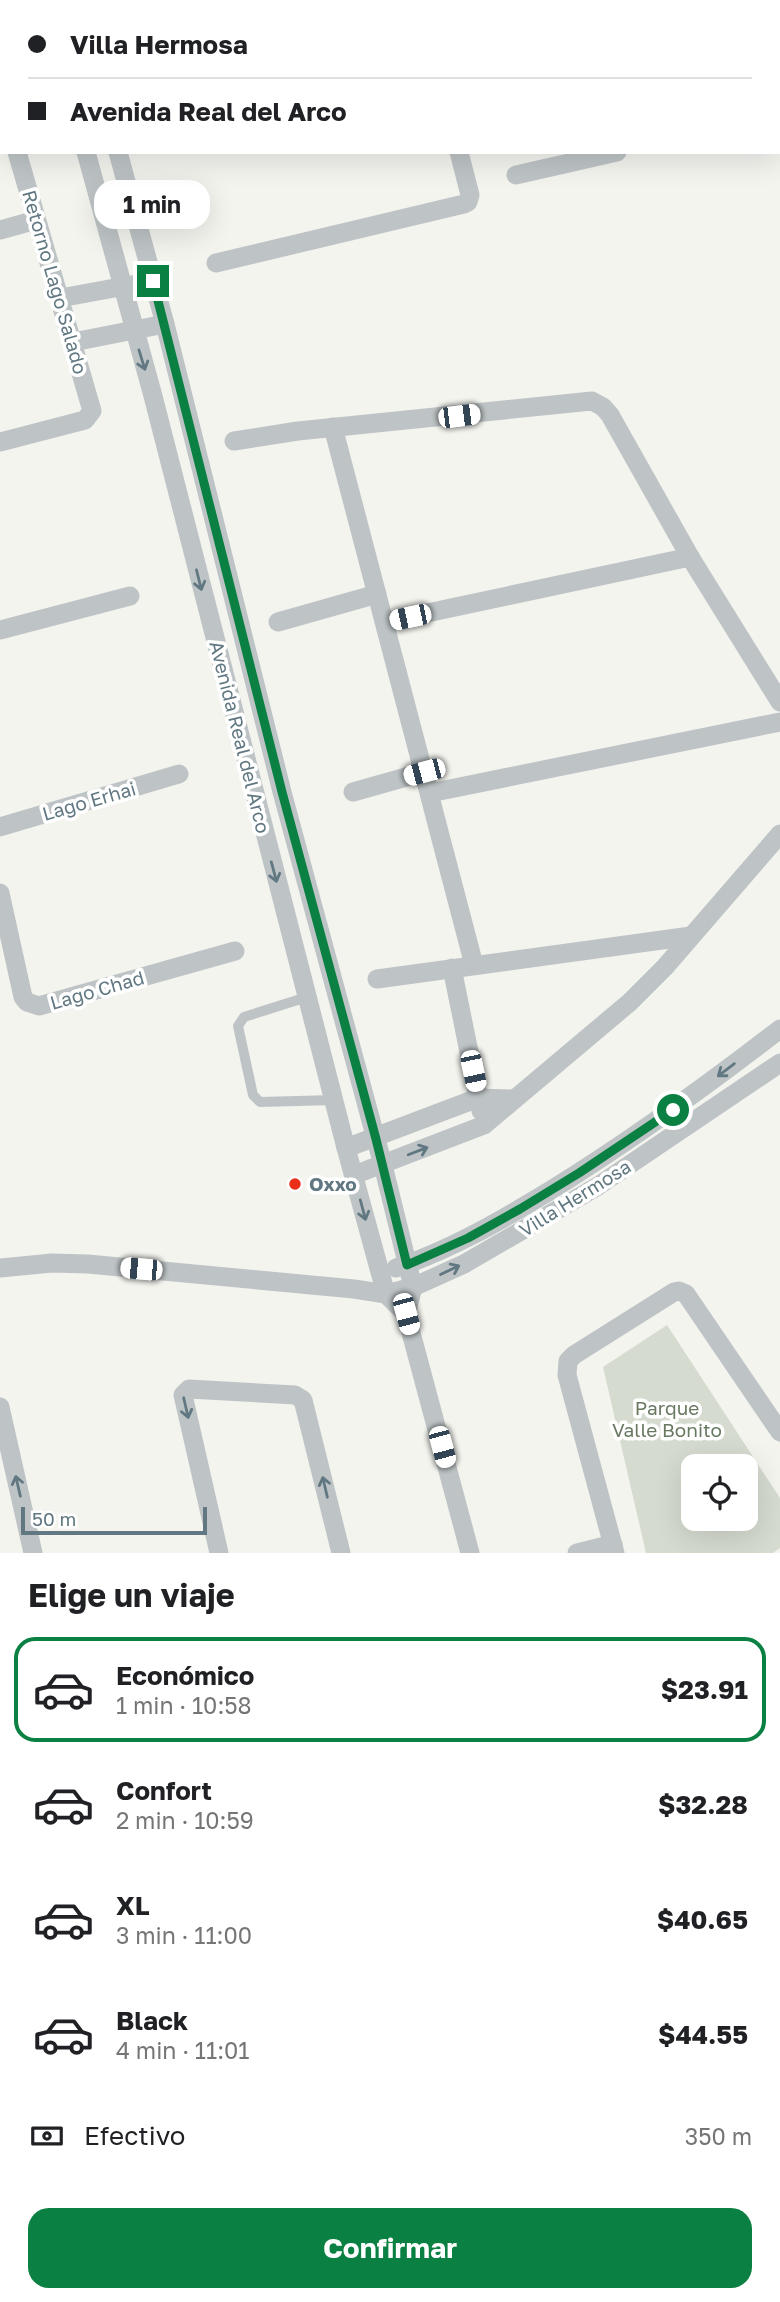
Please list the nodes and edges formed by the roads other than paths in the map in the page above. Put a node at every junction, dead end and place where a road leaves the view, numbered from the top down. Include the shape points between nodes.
1 (18, 154) edge
2 (87, 154) edge
3 (119, 154) edge
4 (460, 154) edge
5 (608, 154) edge
6 (516, 175) dead end
7 (36, 220) junction
8 (0, 230) edge
9 (216, 263) dead end
10 (153, 281) junction
11 (121, 287) junction
12 (60, 298) junction
13 (165, 324) junction
14 (133, 330) junction
15 (73, 342) junction
16 (333, 427) junction
17 (234, 441) dead end
18 (0, 442) edge
19 (690, 557) junction
20 (377, 594) junction
21 (130, 596) dead end
22 (278, 622) dead end
23 (385, 622) junction
24 (0, 630) edge
25 (780, 702) edge
26 (780, 722) edge
27 (424, 772) junction
28 (179, 774) dead end
29 (282, 792) junction
30 (353, 792) dead end
31 (430, 793) junction
32 (255, 798) junction
33 (0, 827) edge
34 (780, 834) edge
35 (0, 893) edge
36 (691, 936) junction
37 (235, 951) dead end
38 (474, 965) junction
39 (452, 968) junction
40 (377, 979) dead end
41 (307, 997) junction
42 (780, 1029) edge
43 (780, 1063) edge
44 (478, 1098) junction
45 (514, 1099) junction
46 (334, 1100) junction
47 (484, 1125) junction
48 (376, 1139) junction
49 (346, 1148) junction
50 (383, 1165) junction
51 (354, 1175) junction
52 (407, 1265) junction
53 (0, 1268) edge
54 (381, 1274) junction
55 (413, 1287) junction
56 (354, 1289) junction
57 (386, 1294) junction
58 (406, 1314) junction
59 (0, 1407) edge
60 (780, 1432) edge
61 (614, 1548) edge
62 (33, 1553) edge
63 (219, 1553) edge
64 (341, 1553) edge
65 (470, 1553) edge
66 (577, 1553) edge

1 - 7 street, Retorno Lago Salado
2 - 11 street, Avenida Real del Arco
3 - 10 street, Avenida Real del Arco
4 - 9 street via 470,195 464,204
5 - 6 street
7 - 8 street
7 - 12 street, Retorno Lago Salado
10 - 11 street
10 - 13 street, Avenida Real del Arco
11 - 12 street
11 - 14 street, Avenida Real del Arco
12 - 15 street, Retorno Lago Salado
13 - 14 street
13 - 29 street, Avenida Real del Arco
14 - 15 street
14 -> 32 street, Avenida Real del Arco
15 - 18 street, Retorno Lago Salado via 92,411 85,420
16 - 17 street
16 - 19 street via 592,401 610,415
16 - 20 street
19 - 23 street
19 - 25 street
20 - 22 street
20 - 23 street
21 - 24 street
23 - 27 street
26 - 31 street
27 - 30 street
27 - 31 street
28 - 33 street, Lago Erhai
29 - 32 street
29 - 48 street, Avenida Real del Arco
31 - 38 street
32 -> 41 street, Avenida Real del Arco
34 - 36 street
35 - 37 street, Lago Chad via 23,997 32,1006
36 - 38 street
36 - 45 street via 630,1003
38 - 39 street
39 - 40 street
39 - 44 street
41 - 46 street, Avenida Real del Arco
41 - 46 lane via 244,1017 238,1026 253,1095 260,1102
42 -> 52 street, Villa Hermosa via 579,1173 468,1238
55 -> 43 street, Villa Hermosa via 464,1264 598,1186
44 - 45 street
44 - 47 street
44 - 48 street
45 - 47 street
46 - 49 street, Avenida Real del Arco
50 -> 47 street
48 - 49 street
48 - 50 street, Avenida Real del Arco
49 - 51 street, Avenida Real del Arco
50 - 51 street
50 - 52 street, Avenida Real del Arco
51 -> 54 street, Avenida Real del Arco
52 - 54 street, Villa Hermosa
52 - 55 street, Avenida Real del Arco
53 - 56 street, Villa Hermosa via 88,1264
54 - 56 street, Villa Hermosa
54 - 57 street, Avenida Real del Arco
55 - 57 street, Villa Hermosa
55 - 58 street, Avenida Real del Arco
56 - 57 street, Villa Hermosa
57 - 58 street
58 - 65 street, Avenida Real del Arco
62 -> 59 street
60 - 61 street via 682,1292 674,1292 574,1355 567,1375
61 - 66 street
64 -> 63 street via 303,1400 295,1395 189,1389 183,1395

